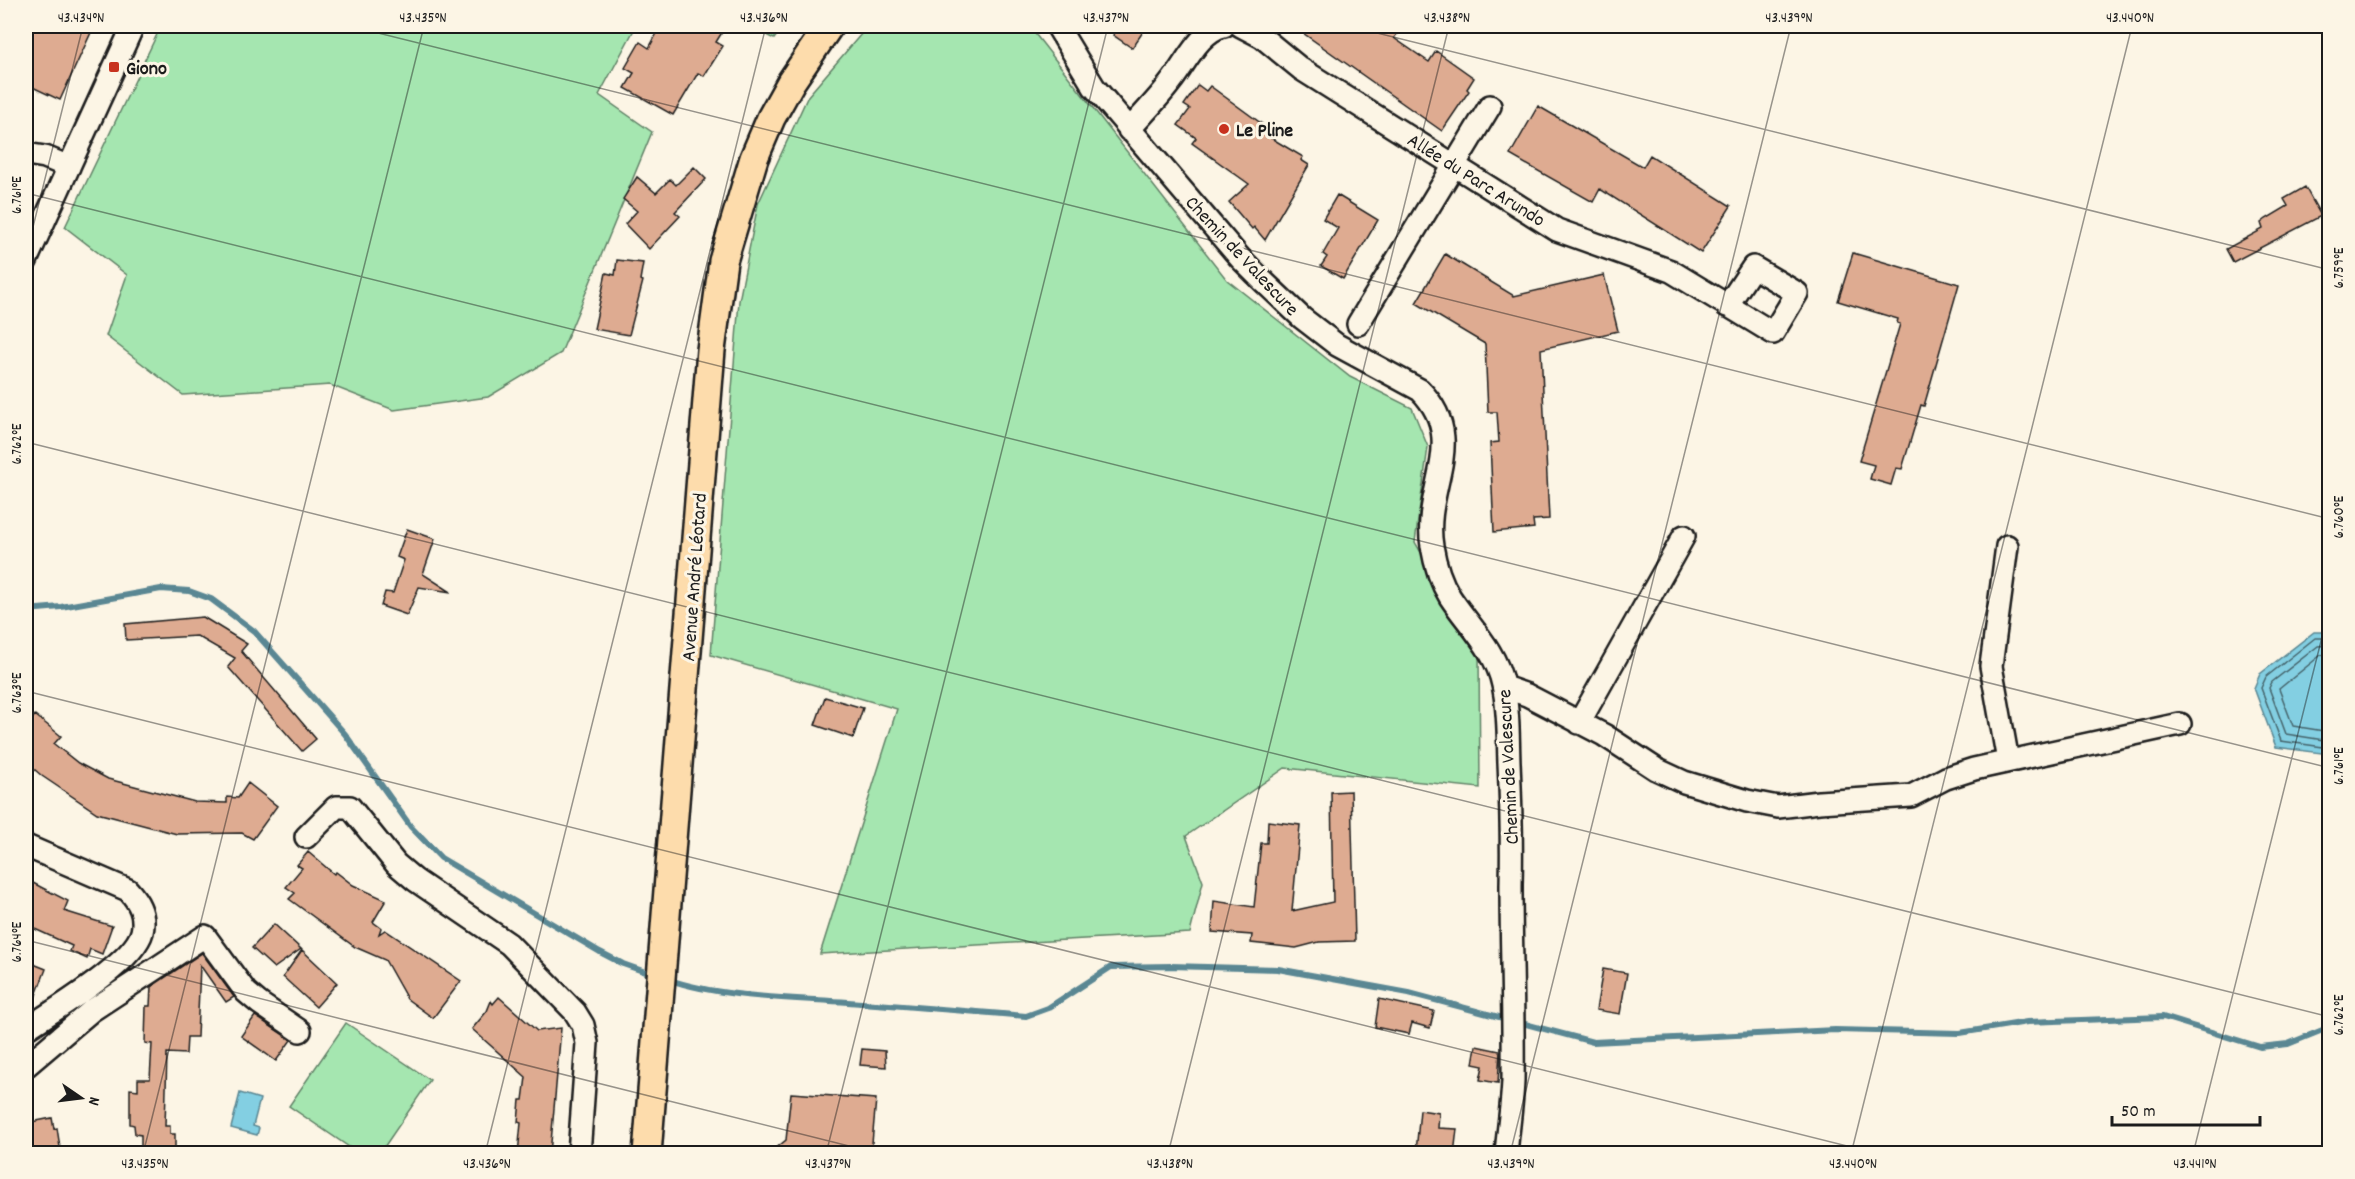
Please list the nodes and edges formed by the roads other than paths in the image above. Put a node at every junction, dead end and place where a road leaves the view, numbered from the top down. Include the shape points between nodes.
1 (133, 26) edge
2 (829, 26) edge
3 (1057, 26) edge
4 (1224, 26) edge
5 (1241, 26) edge
6 (1490, 106) dead end
7 (1130, 130) junction
8 (26, 154) edge
9 (1455, 164) junction
10 (69, 167) junction
11 (26, 261) edge
12 (1727, 306) dead end
13 (1358, 324) dead end
14 (1684, 537) dead end
15 (2007, 546) dead end
16 (1504, 687) junction
17 (1579, 723) junction
18 (2180, 723) dead end
19 (2008, 761) junction
20 (306, 837) dead end
21 (26, 846) edge
22 (26, 1029) edge
23 (300, 1030) dead end
24 (26, 1066) edge
25 (579, 1154) edge
26 (647, 1154) edge
27 (1506, 1154) edge

1 - 10 street
2 - 26 main road, Avenue André Léotard via 771,118 754,158 723,261 711,350
3 - 7 street, Chemin de Valescure via 1094,87
4 - 7 street via 1206,35
5 - 9 street, Allée du Parc Arundo via 1262,37 1301,69
6 - 9 street
7 - 16 street, Chemin de Valescure via 1240,258 1302,318 1337,345 1409,384 1430,400 1443,429 1444,443 1430,533 1436,567 1450,596 1488,647
8 - 10 street
9 - 12 street, Allée du Parc Arundo via 1557,230 1671,271
9 - 13 street
10 - 11 street
14 - 17 street
15 - 19 street via 1991,666
16 - 17 street
16 - 27 street, Chemin de Valescure via 1512,841 1513,1024 1513,1084
17 - 19 street via 1684,782 1778,807 1911,796 1946,778
18 - 19 street
20 - 25 street via 336,807 350,807 396,864 508,944 575,1012 587,1043
21 - 22 street via 128,890 139,902 144,921 130,954
23 - 24 street via 246,992 205,936 92,1011

